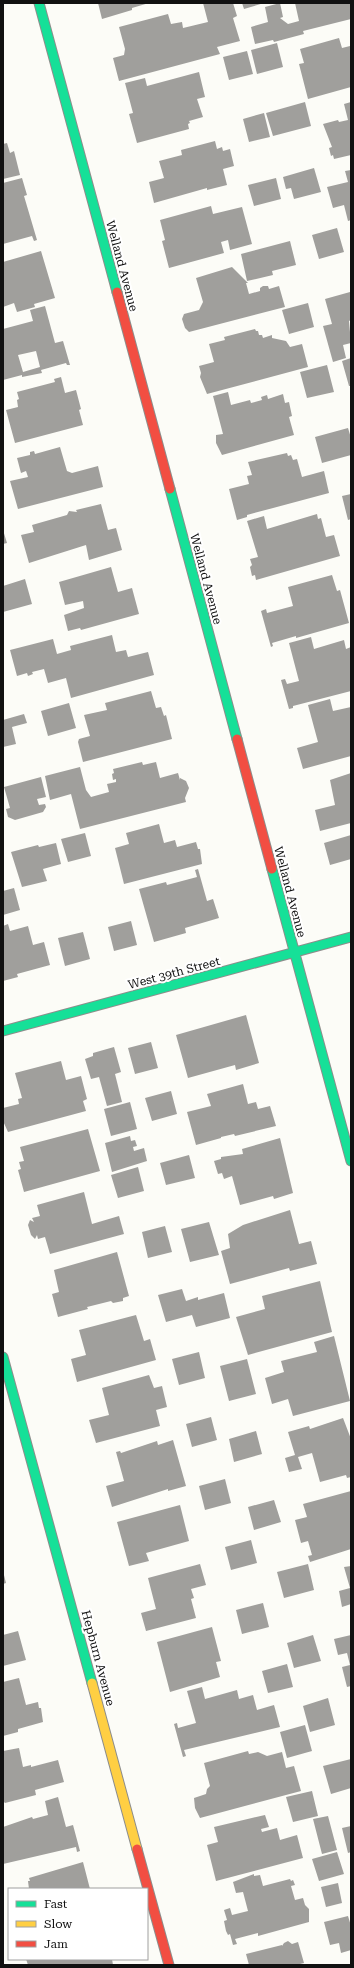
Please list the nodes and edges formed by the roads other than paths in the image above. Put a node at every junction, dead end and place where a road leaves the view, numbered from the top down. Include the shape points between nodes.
1 (39, 3) edge
2 (351, 937) edge
3 (294, 953) junction
4 (3, 1031) edge
5 (351, 1161) edge
6 (3, 1357) edge
7 (148, 1888) edge
8 (148, 1888) edge
9 (169, 1965) edge

1 - 3 street, Welland Avenue
2 - 3 street, West 39th Street
3 - 4 street, West 39th Street
3 - 5 street, Welland Avenue
6 - 8 street, Hepburn Avenue
7 - 9 street, Hepburn Avenue

